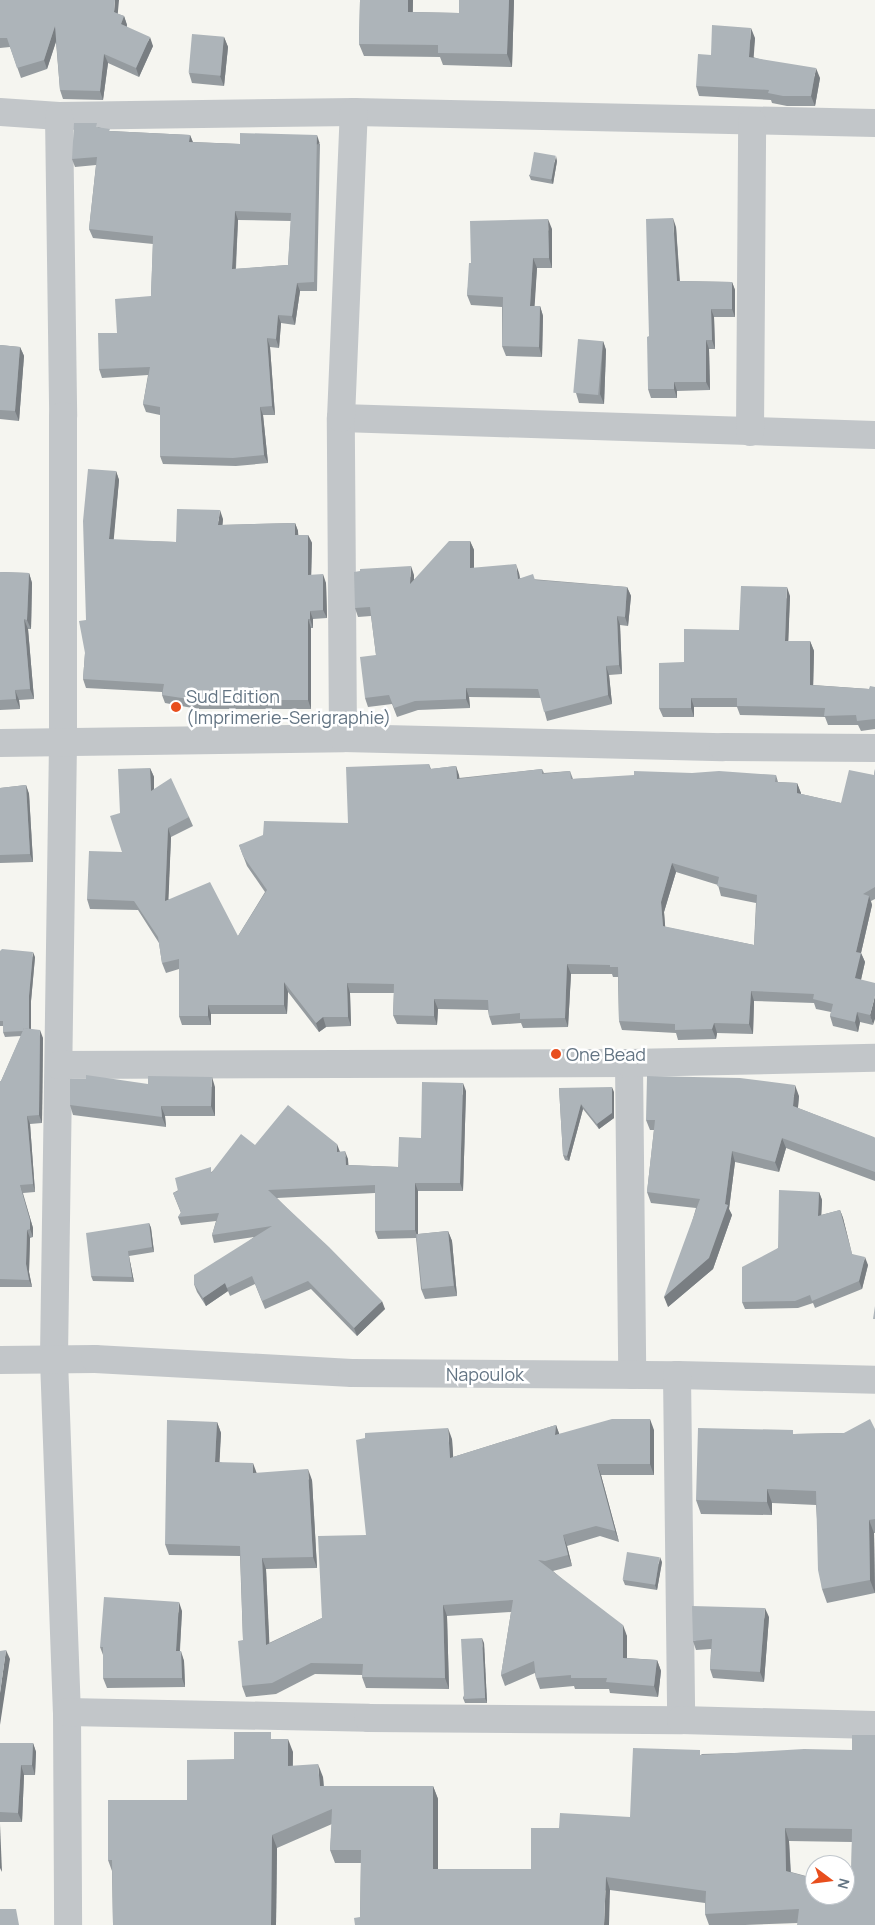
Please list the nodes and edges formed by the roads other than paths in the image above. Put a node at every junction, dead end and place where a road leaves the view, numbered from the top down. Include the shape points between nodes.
1 (0, 112) edge
2 (354, 112) junction
3 (59, 116) junction
4 (752, 122) junction
5 (875, 123) edge
6 (341, 418) junction
7 (750, 432) junction
8 (875, 435) edge
9 (343, 738) junction
10 (0, 743) edge
11 (63, 743) junction
12 (875, 748) edge
13 (875, 1058) edge
14 (629, 1063) junction
15 (59, 1065) junction
16 (0, 1360) edge
17 (54, 1360) junction
18 (632, 1375) junction
19 (676, 1375) junction
20 (875, 1380) edge
21 (67, 1712) junction
22 (681, 1720) junction
23 (875, 1726) edge
24 (68, 1925) edge

1 - 3 street
2 - 3 street
2 - 4 street
2 - 6 street
3 - 11 street
4 - 5 street
4 - 7 street
6 - 7 street
6 - 9 street
7 - 8 street
9 - 11 street
9 - 12 street
10 - 11 street
11 - 15 street
13 - 14 street
14 - 15 street
14 - 18 street
15 - 17 street
16 - 17 street, Napoulok
17 - 18 street, Napoulok via 95,1359 352,1373
17 - 21 street
18 - 19 street, Napoulok
19 - 20 street, Napoulok
19 - 22 street
21 - 22 street
21 - 24 street
22 - 23 street

